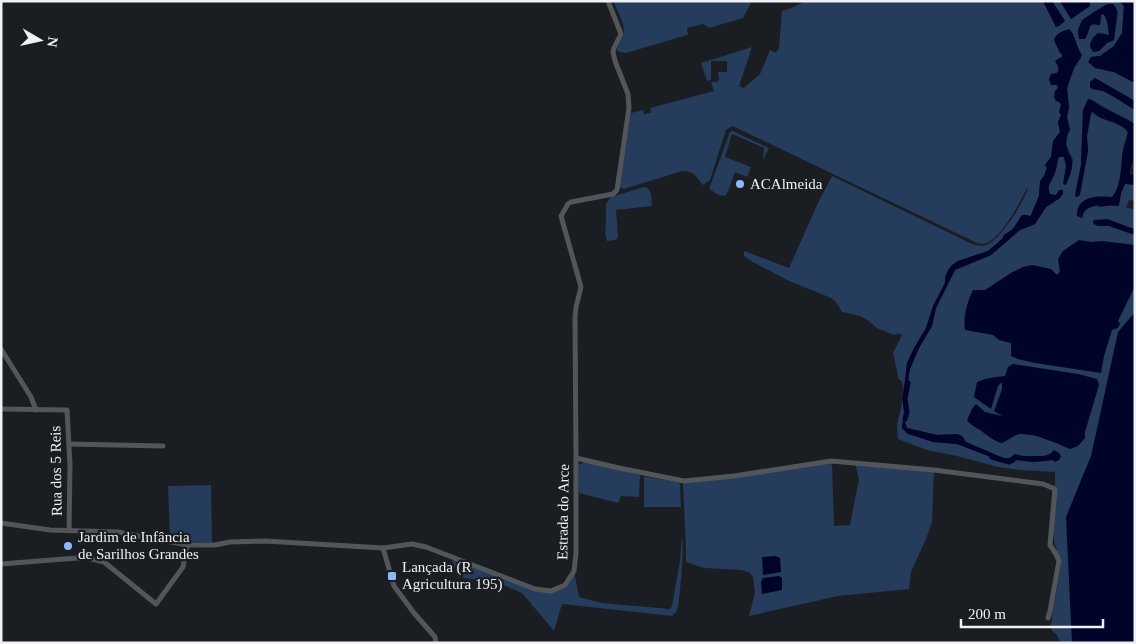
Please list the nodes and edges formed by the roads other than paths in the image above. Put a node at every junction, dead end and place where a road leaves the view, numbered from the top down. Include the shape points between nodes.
1 (608, 1) edge
2 (1, 349) edge
3 (1, 409) edge
4 (36, 410) junction
5 (69, 444) junction
6 (163, 446) dead end
7 (576, 458) junction
8 (1, 523) edge
9 (69, 531) junction
10 (187, 545) junction
11 (382, 548) junction
12 (1, 564) edge
13 (1048, 618) dead end
14 (436, 643) edge

1 - 7 street, Estrada do Arce via 621,34 614,48 615,61 628,94 629,108 617,190 613,194 571,202 561,216 581,287 575,317
2 - 4 street
3 - 4 street
4 - 5 street, Rua dos 5 Reis via 67,410
5 - 6 street
5 - 9 street, Rua dos 5 Reis
7 - 11 street, Estrada do Arce via 576,554 574,571 565,585 551,591 535,588 412,544
7 - 13 street via 681,481 831,460 1043,484 1055,489 1050,545 1059,561
8 - 9 street, Estrada do Arce
9 - 10 street, Estrada do Arce via 118,532
10 - 11 street, Estrada do Arce via 264,541
10 - 12 street via 184,567 156,604 104,562 77,558
11 - 14 street via 394,586

